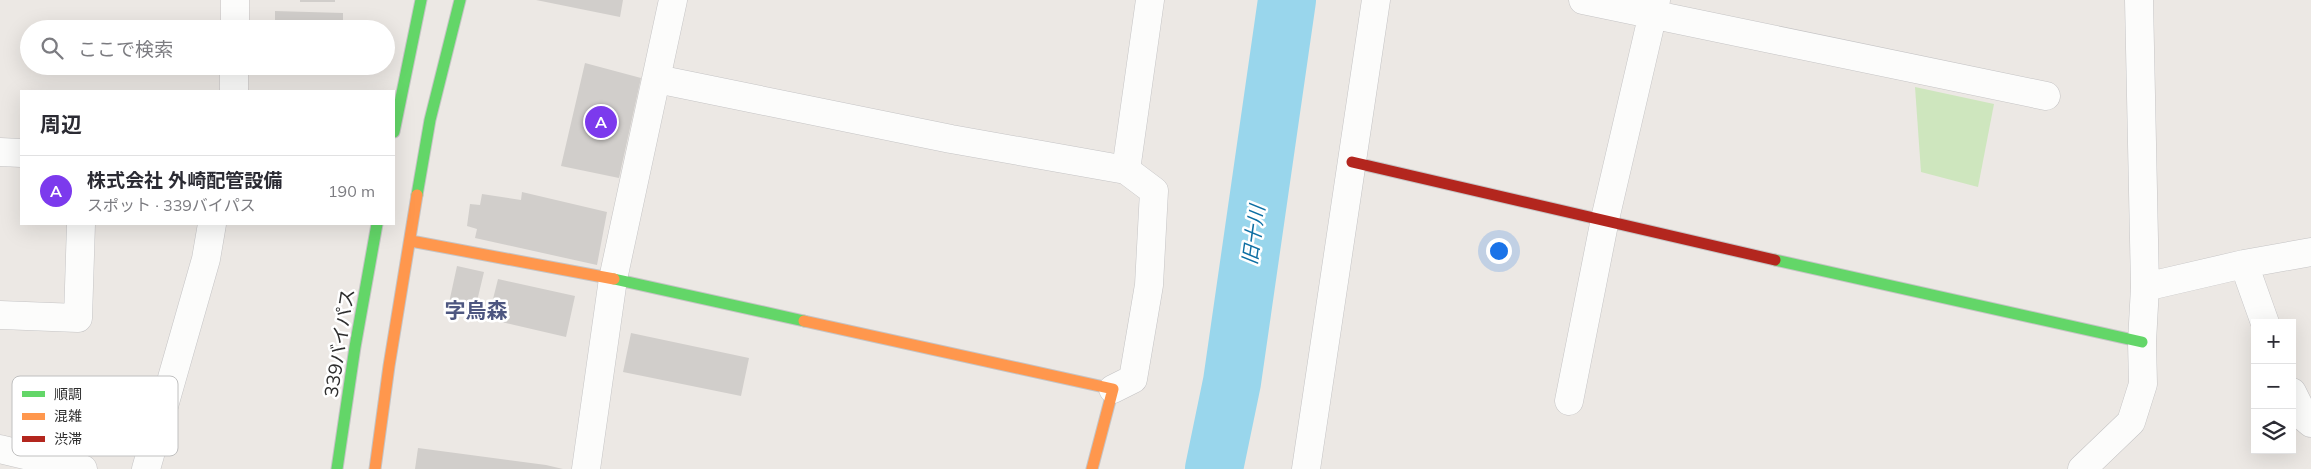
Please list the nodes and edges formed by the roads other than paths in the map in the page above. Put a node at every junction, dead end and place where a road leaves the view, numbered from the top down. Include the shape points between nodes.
1 (235, 0) edge
2 (421, 0) edge
3 (460, 0) edge
4 (674, 0) edge
5 (1150, 0) edge
6 (1376, 0) edge
7 (1583, 0) edge
8 (2138, 0) edge
9 (1654, 8) edge
10 (235, 20) edge
11 (234, 75) edge
12 (657, 79) junction
13 (234, 90) edge
14 (2046, 96) dead end
15 (395, 127) edge
16 (0, 152) edge
17 (20, 153) edge
18 (1352, 162) junction
19 (1126, 170) junction
20 (1605, 219) junction
21 (81, 225) edge
22 (212, 225) edge
23 (377, 225) edge
24 (411, 241) junction
25 (2311, 252) edge
26 (2244, 264) junction
27 (613, 279) junction
28 (2145, 287) junction
29 (0, 315) edge
30 (2264, 319) edge
31 (2142, 342) junction
32 (173, 376) edge
33 (1113, 389) junction
34 (2296, 400) edge
35 (1569, 401) dead end
36 (2311, 423) edge
37 (29, 456) edge
38 (150, 456) edge
39 (83, 469) edge
40 (146, 469) edge
41 (337, 469) edge
42 (374, 469) edge
43 (586, 469) edge
44 (1092, 469) edge
45 (1306, 469) edge
46 (2082, 469) edge

1 - 10 street
2 - 15 street
3 - 24 street via 430,120
4 - 12 street
5 - 19 street
6 - 18 street
7 - 9 street
8 - 28 street
9 - 14 street
9 - 20 street
11 - 13 street
12 - 19 street via 951,139
12 - 27 street
16 - 17 street
18 - 20 street
18 - 45 street
19 - 33 street via 1154,191 1149,285 1134,379
20 - 31 street
20 - 35 street
21 - 29 street via 78,318
22 - 32 street via 206,259
23 - 41 street, 339バイパス
24 - 27 street
24 - 42 street
25 - 26 street
26 - 28 street
26 - 30 street
27 - 33 street
27 - 43 street
28 - 31 street
31 - 46 street via 2143,384 2130,422
33 - 44 street
34 - 36 street
37 - 39 street
38 - 40 street

